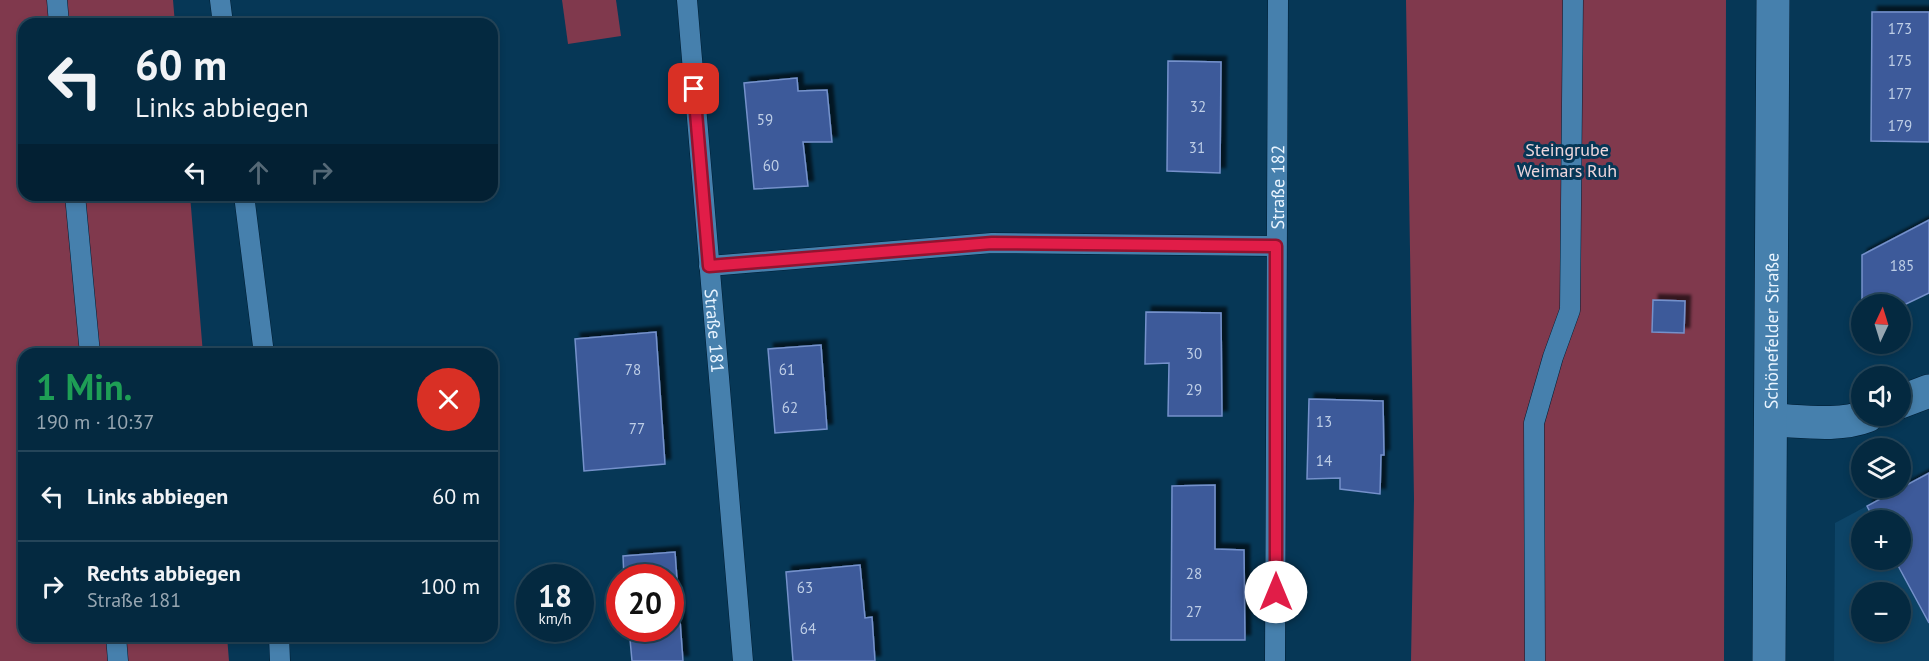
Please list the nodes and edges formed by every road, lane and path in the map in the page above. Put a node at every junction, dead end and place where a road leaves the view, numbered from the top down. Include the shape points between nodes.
1 (57, 0) edge
2 (220, 0) edge
3 (687, 0) edge
4 (1278, 0) edge
5 (1573, 0) edge
6 (1773, 0) edge
7 (58, 18) edge
8 (222, 18) edge
9 (76, 201) edge
10 (245, 201) edge
11 (1276, 246) junction
12 (709, 266) junction
13 (89, 348) edge
14 (263, 348) edge
15 (1929, 391) edge
16 (1911, 398) edge
17 (1771, 420) junction
18 (1851, 420) edge
19 (116, 642) edge
20 (279, 642) edge
21 (118, 661) edge
22 (280, 661) edge
23 (743, 661) edge
24 (1275, 661) edge
25 (1535, 661) edge
26 (1769, 661) edge

1 - 7 lane
2 - 8 lane
3 - 12 lane, Straße 181
4 - 11 lane, Straße 182
5 - 25 lane via 1570,310 1534,423
6 - 17 street, Schönefelder Straße
9 - 13 lane
10 - 14 lane
11 - 12 lane via 992,243
11 - 24 lane, Straße 182
12 - 23 lane, Straße 181
15 - 16 street
17 - 18 street
17 - 26 street, Schönefelder Straße
19 - 21 lane
20 - 22 lane

